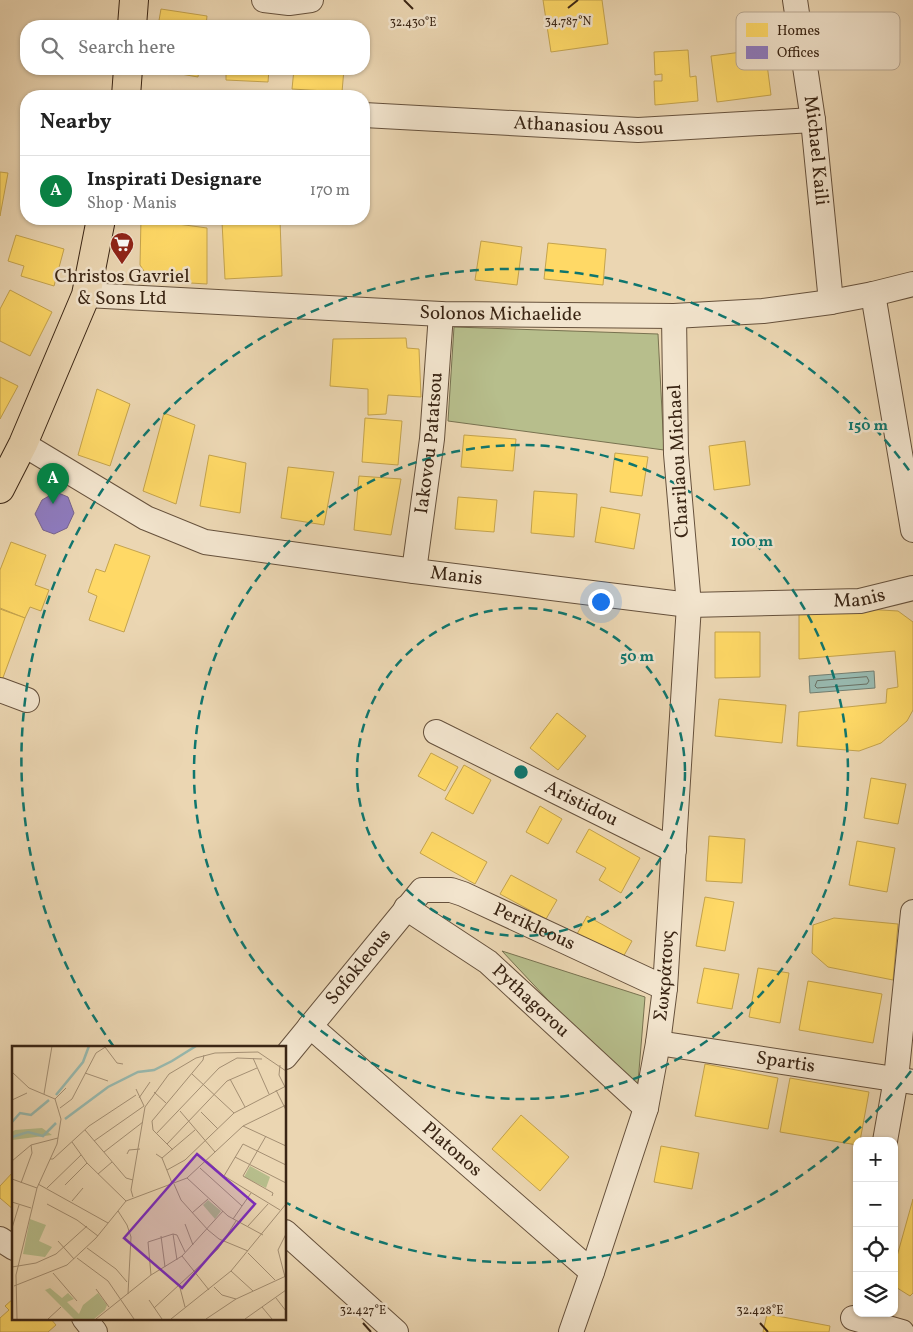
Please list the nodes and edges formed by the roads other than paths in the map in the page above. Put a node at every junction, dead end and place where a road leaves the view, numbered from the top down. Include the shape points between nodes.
1 (134, 0) edge
2 (264, 0) edge
3 (311, 0) edge
4 (132, 20) edge
5 (806, 70) edge
6 (128, 75) edge
7 (126, 90) edge
8 (370, 115) edge
9 (813, 120) junction
10 (100, 225) edge
11 (913, 284) edge
12 (873, 294) junction
13 (86, 295) junction
14 (831, 302) junction
15 (441, 314) junction
16 (674, 316) junction
17 (23, 444) junction
18 (4, 474) edge
19 (913, 530) edge
20 (414, 571) junction
21 (913, 588) edge
22 (689, 606) junction
23 (0, 690) edge
24 (27, 700) dead end
25 (436, 732) dead end
26 (674, 850) junction
27 (406, 908) junction
28 (913, 912) edge
29 (665, 988) junction
30 (310, 1026) junction
31 (658, 1043) junction
32 (286, 1056) edge
33 (904, 1080) edge
34 (646, 1108) junction
35 (886, 1137) edge
36 (286, 1233) edge
37 (0, 1239) edge
38 (12, 1247) edge
39 (592, 1272) junction
40 (857, 1317) edge
41 (86, 1320) edge
42 (95, 1332) edge
43 (396, 1332) edge
44 (571, 1332) edge
45 (902, 1332) edge

1 - 4 main road
2 - 3 street via 289,3
5 - 9 street, Michael Kaili
6 - 7 main road
8 - 9 street, Athanasiou Assou via 638,130
9 - 14 street, Michael Kaili
10 - 13 main road
11 - 12 street, Solonos Michaelide
12 - 14 street, Solonos Michaelide
12 - 19 street
13 - 15 street, Solonos Michaelide
13 - 17 main road
14 - 16 street, Solonos Michaelide via 763,311
15 - 16 street, Solonos Michaelide
15 - 20 street, Iakovou Patatsou via 432,439
16 - 22 street, Charilaou Michael via 676,454
17 - 18 main road
17 - 20 street, Manis via 146,518 205,542
20 - 22 street, Manis
21 - 22 street, Manis via 860,601
22 - 26 street, Σωκράτους
23 - 24 street
25 - 26 street, Aristidou
26 - 29 street, Σωκράτους
27 - 29 street, Perikleous via 422,890 451,890
27 - 30 street, Sofokleous
27 - 34 street, Pythagorou via 488,962
28 - 33 street
29 - 31 street, Σωκράτους
30 - 32 street, Sofokleous
30 - 39 street, Platonos
31 - 33 street, Spartis
31 - 34 street, Σωκράτους
33 - 35 street
34 - 39 street, Σωκράτους
36 - 43 street
37 - 38 street
39 - 44 street, Σωκράτους
40 - 45 street
41 - 42 street

